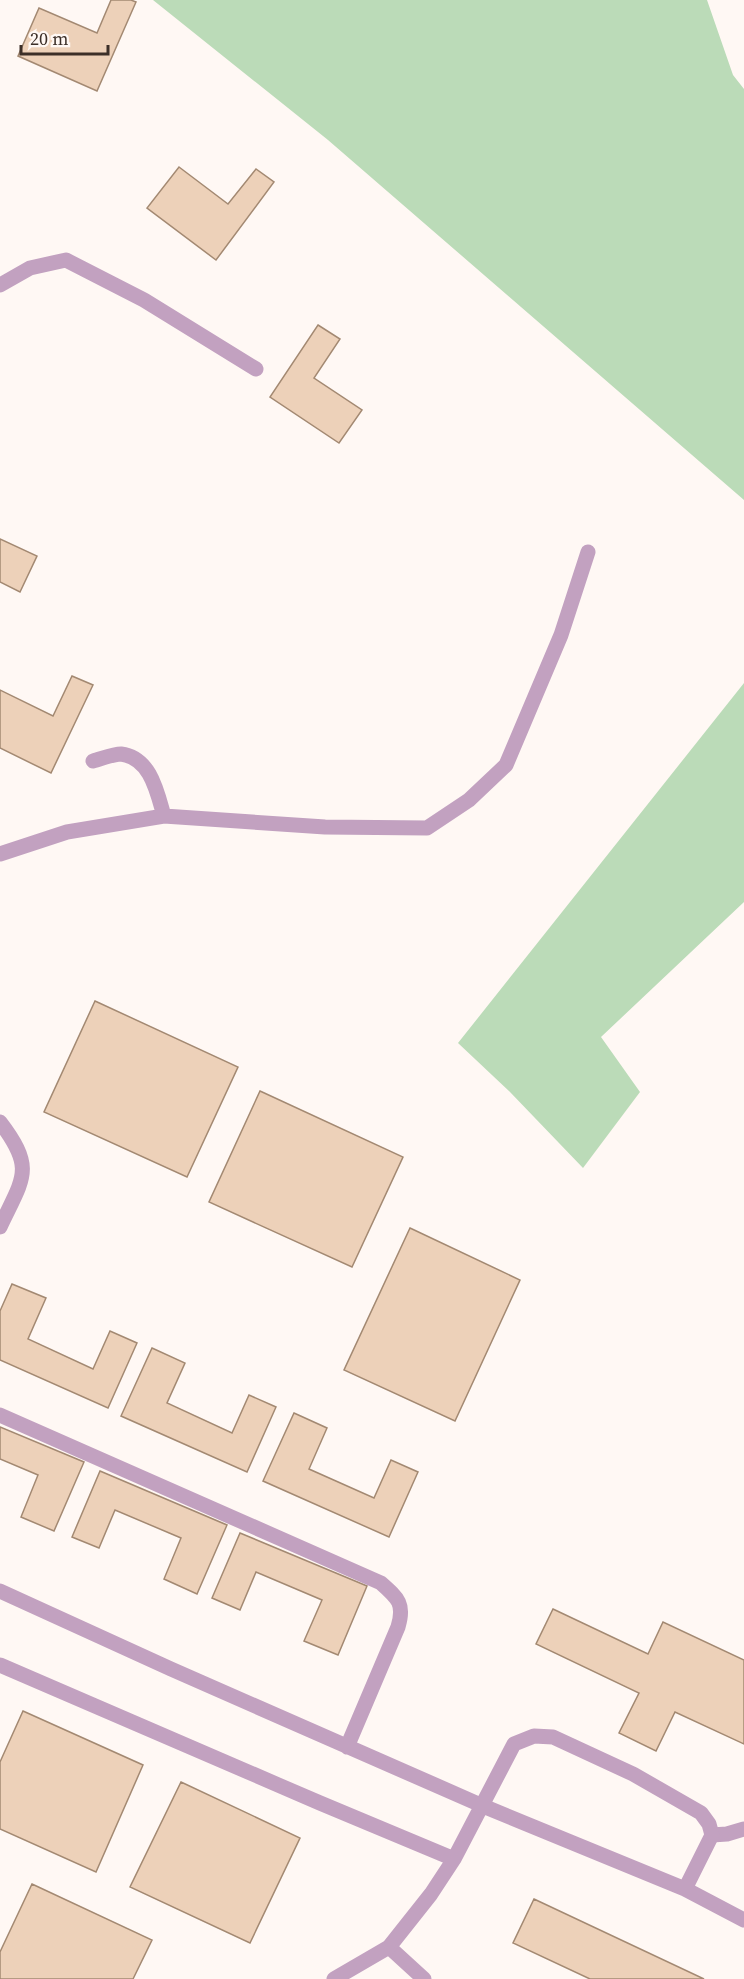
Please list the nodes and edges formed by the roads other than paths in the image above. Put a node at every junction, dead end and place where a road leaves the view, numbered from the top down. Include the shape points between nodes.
1 (0, 285) edge
2 (256, 369) dead end
3 (588, 552) dead end
4 (93, 761) dead end
5 (164, 816) junction
6 (0, 854) edge
7 (0, 1122) edge
8 (0, 1227) edge
9 (0, 1415) edge
10 (0, 1592) edge
11 (0, 1665) edge
12 (347, 1747) junction
13 (483, 1806) junction
14 (744, 1829) edge
15 (712, 1835) junction
16 (454, 1859) junction
17 (685, 1889) junction
18 (744, 1920) edge
19 (388, 1947) junction
20 (334, 1979) edge
21 (424, 1979) edge

1 - 2 street via 30,268 66,260 144,300
3 - 5 street via 561,635 506,765 469,800 426,828 325,827
4 - 5 street via 119,754 136,760 155,783
5 - 6 street via 67,832
7 - 8 street via 23,1159 22,1180
9 - 12 street via 381,1583 398,1598 402,1613 398,1627
10 - 12 street
11 - 16 street
12 - 13 street
13 - 15 street via 513,1744 534,1736 553,1737 633,1774 701,1813
13 - 16 street
13 - 17 street
14 - 15 street
15 - 17 street
16 - 19 street
17 - 18 street
19 - 20 street
19 - 21 street

